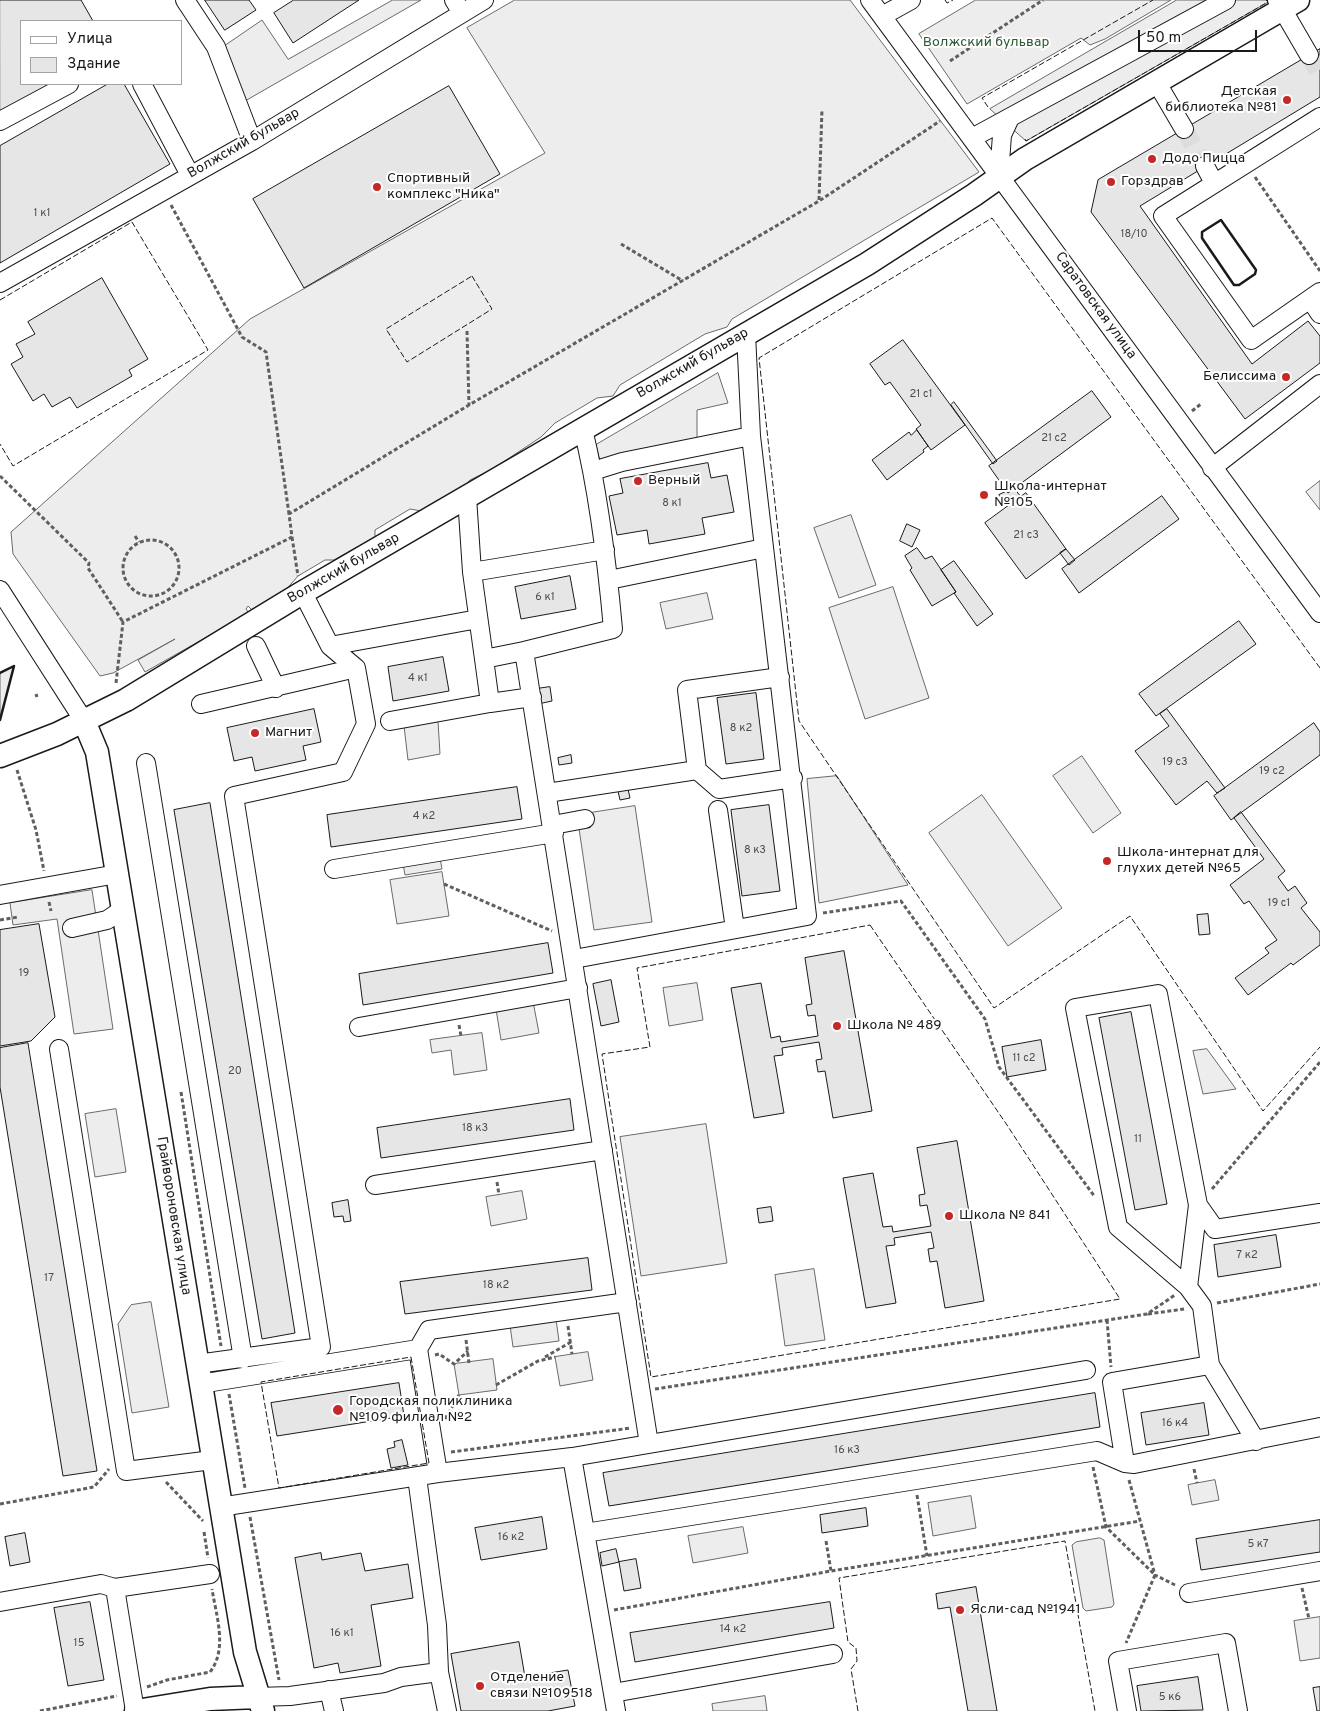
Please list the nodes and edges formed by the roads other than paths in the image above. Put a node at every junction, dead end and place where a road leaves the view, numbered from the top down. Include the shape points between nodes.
1 (185, 0) edge
2 (484, 0) edge
3 (870, 0) edge
4 (911, 0) edge
5 (1226, 0) edge
6 (1286, 3) edge
7 (458, 6) edge
8 (882, 16) junction
9 (1309, 56) tunnel mouth
10 (1157, 83) junction
11 (67, 85) edge
12 (143, 85) edge
13 (1320, 117) edge
14 (1008, 120) junction
15 (0, 121) edge
16 (1184, 129) tunnel mouth
17 (972, 138) junction
18 (252, 140) junction
19 (1205, 166) tunnel mouth
20 (190, 175) junction
21 (999, 176) junction
22 (1214, 183) junction
23 (0, 283) edge
24 (1315, 295) edge
25 (1320, 314) edge
26 (746, 334) junction
27 (1319, 385) edge
28 (583, 429) junction
29 (751, 436) junction
30 (1212, 468) junction
31 (593, 471) junction
32 (467, 497) junction
33 (764, 548) junction
34 (604, 550) junction
35 (472, 572) junction
36 (609, 580) junction
37 (301, 584) junction
38 (0, 590) edge
39 (1319, 610) edge
40 (478, 619) junction
41 (256, 646) dead end
42 (330, 646) junction
43 (524, 651) junction
44 (484, 659) junction
45 (356, 668) junction
46 (780, 677) junction
47 (276, 688) junction
48 (532, 697) junction
49 (490, 703) junction
50 (202, 704) dead end
51 (390, 720) dead end
52 (84, 721) junction
53 (0, 756) edge
54 (146, 763) dead end
55 (697, 770) junction
56 (793, 778) junction
57 (547, 794) junction
58 (718, 810) dead end
59 (585, 820) dead end
60 (553, 829) junction
61 (334, 869) dead end
62 (117, 874) junction
63 (0, 895) edge
64 (122, 910) junction
65 (72, 928) dead end
66 (735, 929) junction
67 (574, 959) junction
68 (578, 988) junction
69 (360, 1027) dead end
70 (59, 1049) dead end
71 (603, 1150) junction
72 (375, 1185) dead end
73 (1198, 1205) junction
74 (1320, 1213) edge
75 (1188, 1287) junction
76 (627, 1302) junction
77 (418, 1350) junction
78 (243, 1359) junction
79 (1210, 1365) junction
80 (1086, 1370) dead end
81 (199, 1374) junction
82 (1320, 1427) edge
83 (647, 1435) junction
84 (1256, 1441) junction
85 (572, 1456) junction
86 (212, 1460) junction
87 (1125, 1463) junction
88 (438, 1473) junction
89 (417, 1477) junction
90 (220, 1507) junction
91 (585, 1533) junction
92 (1320, 1571) edge
93 (210, 1574) road end
94 (115, 1588) junction
95 (1189, 1593) road end
96 (0, 1602) edge
97 (834, 1654) dead end
98 (439, 1672) junction
99 (329, 1690) junction
100 (613, 1693) junction
101 (260, 1704) edge
102 (136, 1711) edge
103 (334, 1711) edge
104 (448, 1711) edge
105 (616, 1711) edge
106 (1127, 1711) edge
107 (1238, 1711) edge

1 - 18 street via 216,47
2 - 7 street, Волжский бульвар
3 - 8 street, Саратовская улица
4 - 8 street
5 - 14 street
6 - 9 street
6 - 10 main road, Волжский бульвар
7 - 18 street, Волжский бульвар
8 - 17 street, Саратовская улица
10 - 16 street
10 - 21 main road, Волжский бульвар
11 - 15 street
12 - 20 street
13 - 22 street
14 - 17 street
14 - 21 street via 1002,135
17 - 21 street, Саратовская улица
18 - 20 street, Волжский бульвар
19 - 22 street
20 - 23 street, Волжский бульвар
21 - 26 main road, Волжский бульвар via 867,264
21 - 30 street, Саратовская улица
22 - 24 street via 1163,216 1251,340
24 - 25 street
26 - 28 main road, Волжский бульвар
26 - 29 street
27 - 30 street
28 - 31 street
28 - 32 main road, Волжский бульвар
29 - 31 street via 622,462
29 - 33 street
30 - 39 street, Саратовская улица
31 - 34 street
32 - 35 street
32 - 37 main road, Волжский бульвар
33 - 36 street
33 - 46 street
34 - 35 street
34 - 36 street
35 - 40 street
36 - 43 street via 613,629
37 - 42 street
37 - 52 main road, Волжский бульвар via 126,700
38 - 52 street
40 - 42 street
40 - 44 street
41 - 47 street
42 - 45 street
43 - 44 street
43 - 48 street
44 - 49 street
45 - 47 street
45 - 78 street via 366,724 343,772 234,796 321,1347
46 - 55 street via 687,690
46 - 56 street
47 - 50 street
48 - 49 street
48 - 57 street
49 - 51 street
52 - 53 main road, Волжский бульвар
52 - 62 main road, Грайвороновская улица via 97,752
54 - 78 street
55 - 56 street via 719,789
55 - 57 street
56 - 66 street via 808,916
57 - 60 street
58 - 66 street
59 - 60 street
60 - 61 street
60 - 67 street
62 - 63 street
62 - 64 main road, Грайвороновская улица
64 - 65 street via 107,920
64 - 81 main road, Грайвороновская улица
66 - 67 street
67 - 68 street
68 - 69 street
68 - 71 street
70 - 86 street via 126,1471
71 - 72 street
71 - 76 street
73 - 74 street via 1215,1229
73 - 75 street
73 - 75 street via 1158,994 1075,1008 1118,1227
75 - 79 street via 1202,1306
76 - 77 street via 429,1330
76 - 83 street
77 - 81 street
77 - 88 street
78 - 81 street
79 - 84 street
79 - 87 street via 1112,1382
80 - 83 street
81 - 86 main road, Грайвороновская улица
82 - 84 street
83 - 85 street
84 - 87 street
85 - 88 street
85 - 91 street
86 - 90 main road, Грайвороновская улица
87 - 91 street via 1097,1451
88 - 89 street
89 - 90 street
89 - 98 street via 438,1625
90 - 101 main road, Грайвороновская улица via 245,1652
91 - 100 street
92 - 95 street
93 - 94 street
94 - 96 street via 101,1584
94 - 102 street
97 - 100 street
98 - 99 street
98 - 104 street
99 - 101 street
99 - 103 street
100 - 105 street
101 - 102 main road via 210,1699
106 - 107 street via 1118,1661 1226,1643

